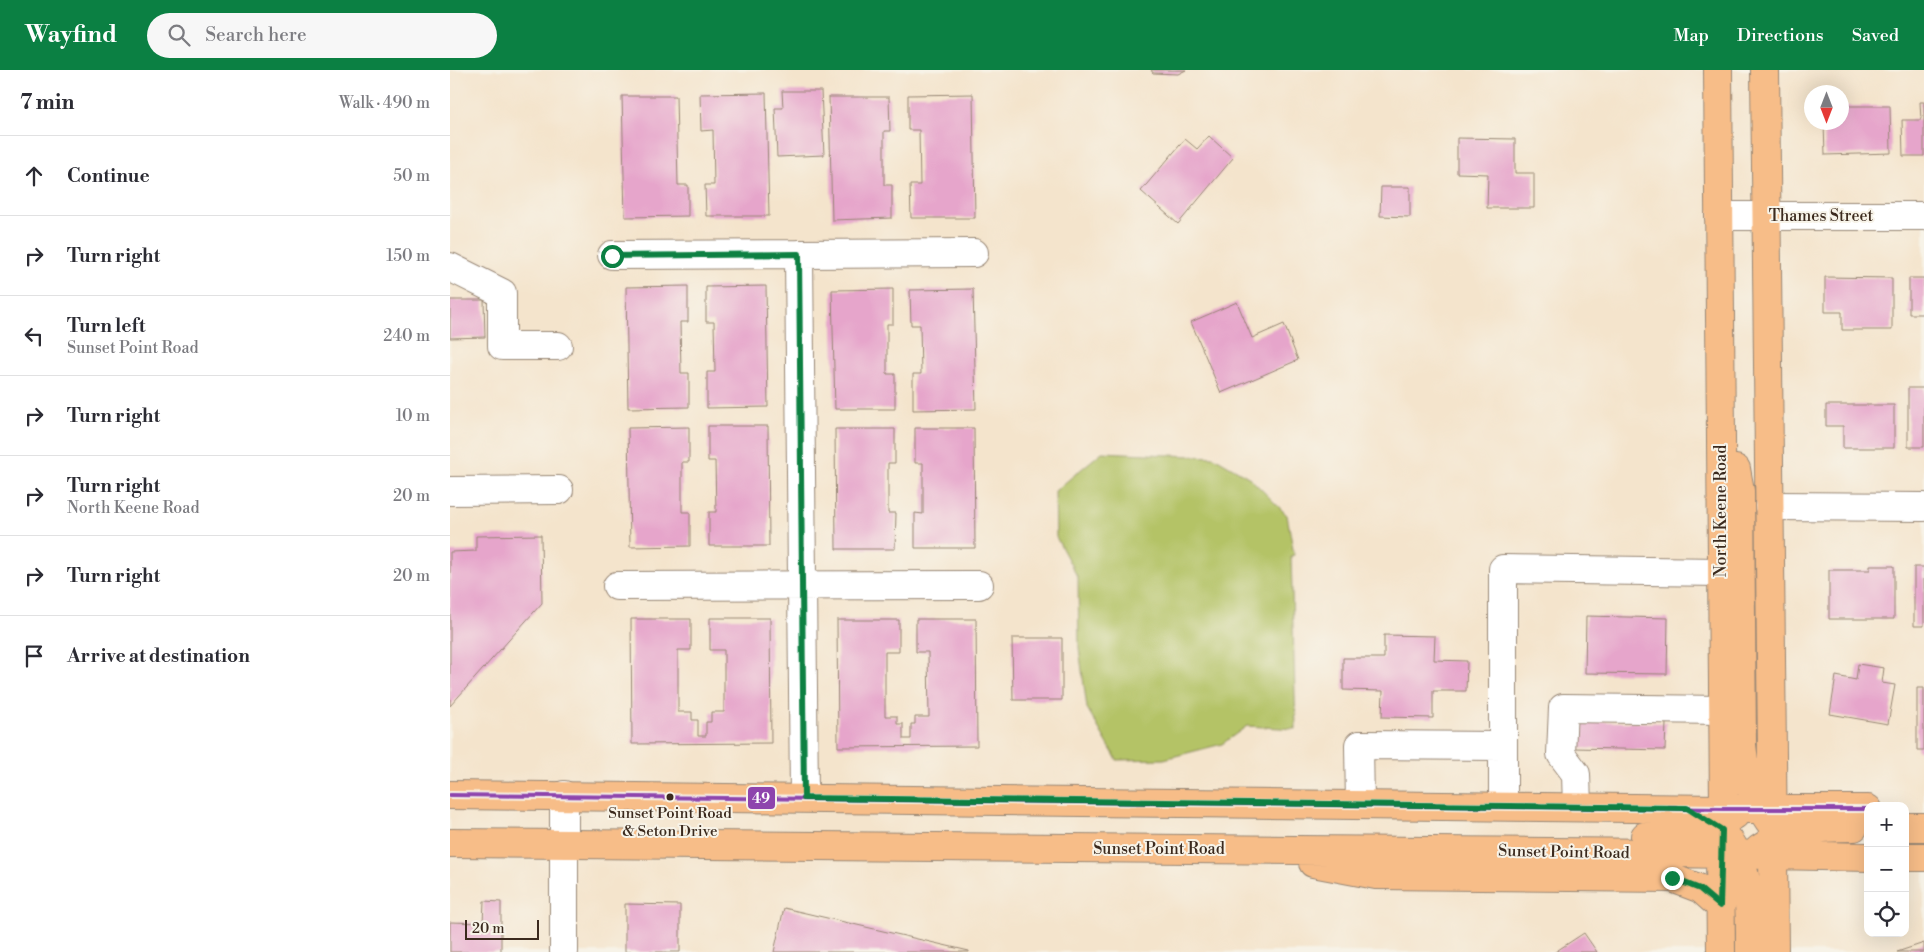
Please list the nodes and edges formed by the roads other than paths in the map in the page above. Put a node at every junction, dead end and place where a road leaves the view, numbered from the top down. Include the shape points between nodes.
1 (1718, 70) edge
2 (1764, 70) edge
3 (1719, 216) junction
4 (1765, 216) junction
5 (1924, 216) edge
6 (974, 253) dead end
7 (799, 254) junction
8 (612, 256) dead end
9 (450, 267) edge
10 (558, 346) dead end
11 (1720, 371) junction
12 (559, 490) dead end
13 (450, 491) edge
14 (1769, 506) junction
15 (1924, 506) edge
16 (1721, 572) junction
17 (978, 584) dead end
18 (802, 585) junction
19 (617, 586) dead end
20 (1722, 710) junction
21 (1503, 746) junction
22 (450, 795) edge
23 (564, 795) junction
24 (804, 798) junction
25 (1360, 804) junction
26 (1502, 806) junction
27 (1577, 807) junction
28 (1909, 809) edge
29 (1924, 809) edge
30 (1864, 810) edge
31 (1864, 827) edge
32 (1909, 827) edge
33 (1924, 827) edge
34 (1748, 831) junction
35 (450, 843) edge
36 (564, 845) junction
37 (1245, 849) junction
38 (1864, 857) edge
39 (1909, 857) edge
40 (1924, 857) edge
41 (1720, 906) junction
42 (564, 952) edge
43 (1721, 952) edge
44 (1750, 952) edge
45 (1774, 952) edge

1 - 3 main road, North Keene Road
2 - 4 main road
3 - 4 street, Thames Street
3 - 11 main road, North Keene Road
4 - 5 street, Thames Street
4 - 14 main road
6 - 7 street
7 - 8 street
7 - 18 street
9 - 10 street via 502,293 502,346
11 - 16 main road, North Keene Road
11 - 34 main road via 1740,492 1742,745
12 - 13 street
14 - 15 street
14 - 34 main road via 1771,767
16 - 20 main road, North Keene Road
16 - 21 street via 1503,569
17 - 18 street
18 - 19 street
18 - 24 street
20 - 27 street via 1563,708 1561,754 1576,774
20 - 34 main road, North Keene Road
21 - 25 street via 1359,745
21 - 26 street
22 - 23 main road
23 - 24 main road
23 - 36 street
24 - 25 main road
25 - 26 main road
26 - 27 main road
27 - 34 main road via 1687,808
28 - 29 main road
30 - 34 main road, Sunset Point Road
31 - 34 main road
32 - 33 main road
34 - 37 main road, Sunset Point Road
34 - 38 main road, Sunset Point Road via 1811,856
34 - 41 main road, North Keene Road
34 - 44 main road
34 - 45 main road, North Keene Road
35 - 36 main road, Sunset Point Road
36 - 37 main road, Sunset Point Road
36 - 42 street
37 - 41 main road via 1376,875 1672,878 1700,889
39 - 40 main road
41 - 43 main road, North Keene Road

